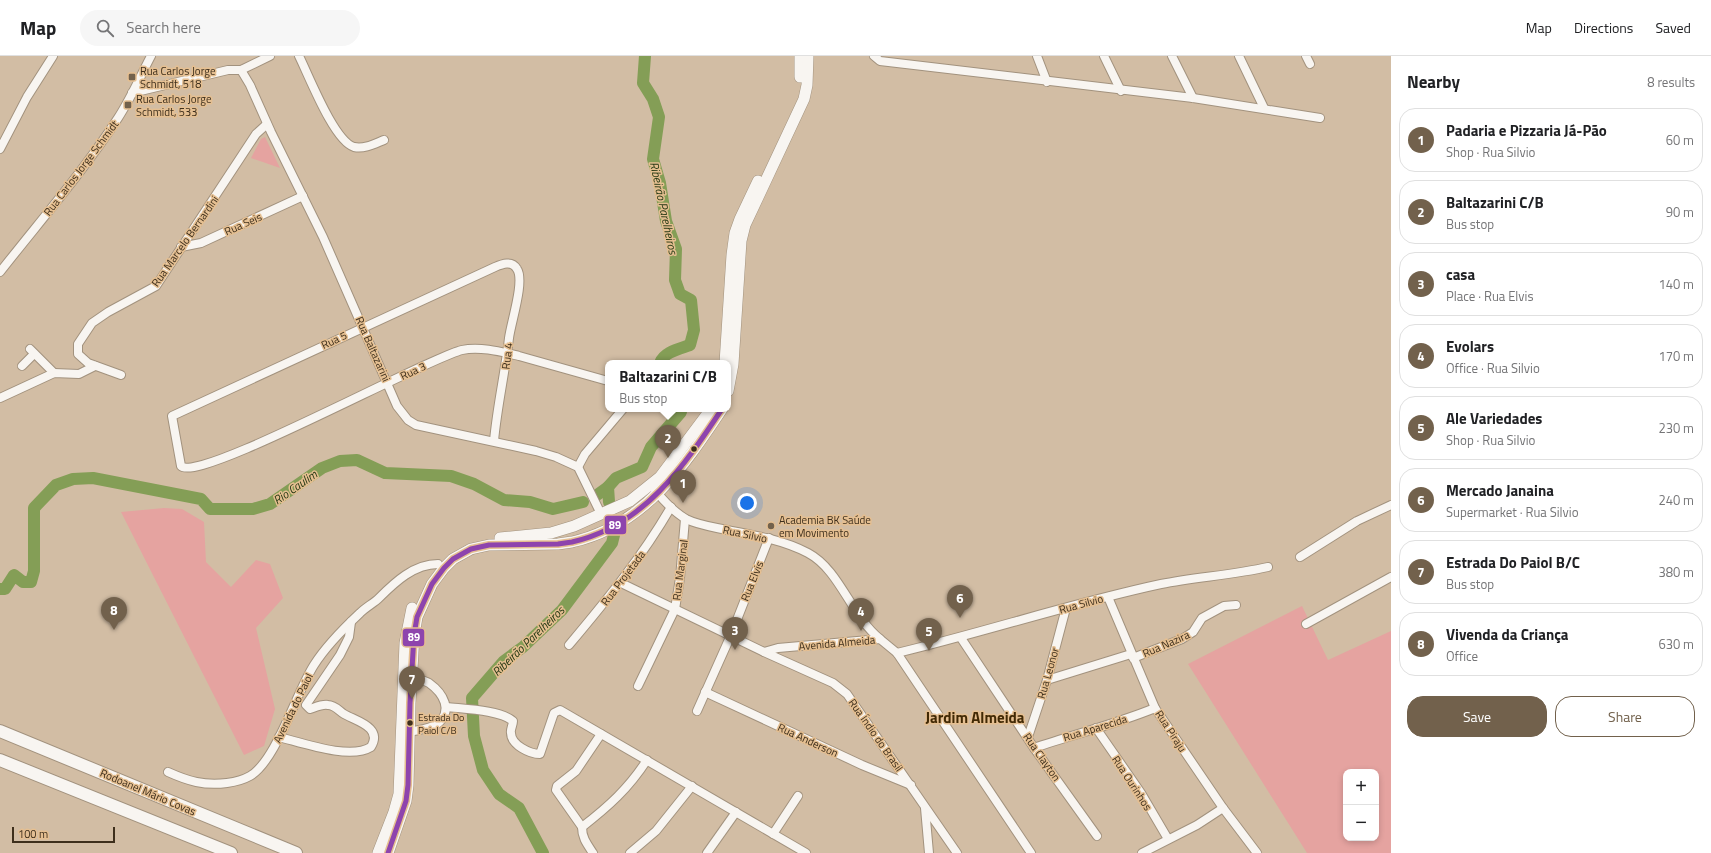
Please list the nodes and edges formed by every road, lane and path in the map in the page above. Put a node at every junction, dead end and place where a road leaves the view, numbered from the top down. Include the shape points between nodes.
1 (53, 56) edge
2 (151, 56) edge
3 (270, 56) edge
4 (298, 56) edge
5 (800, 56) edge
6 (808, 56) edge
7 (874, 56) edge
8 (1037, 56) edge
9 (1104, 56) edge
10 (1172, 56) edge
11 (1239, 56) edge
12 (1306, 56) edge
13 (1310, 64) dead end
14 (241, 70) junction
15 (1047, 82) junction
16 (1121, 91) junction
17 (132, 93) junction
18 (1193, 98) junction
19 (1264, 108) junction
20 (1320, 118) dead end
21 (267, 124) junction
22 (384, 140) dead end
23 (0, 149) edge
24 (303, 196) junction
25 (181, 247) junction
26 (518, 270) joint
27 (0, 272) edge
28 (362, 327) junction
29 (508, 353) junction
30 (725, 360) edge
31 (22, 366) dead end
32 (95, 366) junction
33 (54, 373) junction
34 (121, 375) dead end
35 (731, 375) edge
36 (605, 380) edge
37 (388, 383) junction
38 (0, 398) edge
39 (620, 412) edge
40 (709, 412) edge
41 (720, 412) edge
42 (494, 441) junction
43 (578, 467) junction
44 (183, 468) joint
45 (653, 493) junction
46 (1391, 505) edge
47 (618, 506) junction
48 (670, 506) junction
49 (601, 514) junction
50 (685, 519) junction
51 (621, 521) junction
52 (574, 526) junction
53 (769, 538) junction
54 (579, 540) junction
55 (1300, 557) dead end
56 (438, 564) junction
57 (1268, 567) dead end
58 (1391, 577) edge
59 (621, 583) junction
60 (1108, 597) junction
61 (1236, 606) dead end
62 (1066, 608) junction
63 (675, 609) junction
64 (351, 622) junction
65 (1306, 624) dead end
66 (731, 635) junction
67 (961, 638) junction
68 (880, 639) junction
69 (569, 645) dead end
70 (764, 652) junction
71 (897, 653) junction
72 (1132, 656) junction
73 (411, 677) junction
74 (1047, 680) junction
75 (638, 686) dead end
76 (705, 692) junction
77 (447, 707) junction
78 (1155, 708) junction
79 (697, 711) dead end
80 (1096, 728) junction
81 (0, 731) edge
82 (409, 732) junction
83 (601, 734) junction
84 (279, 737) junction
85 (1028, 737) junction
86 (1034, 748) junction
87 (0, 760) edge
88 (647, 760) junction
89 (168, 772) dead end
90 (911, 785) junction
91 (692, 786) junction
92 (798, 796) dead end
93 (925, 808) junction
94 (1223, 808) junction
95 (736, 812) junction
96 (582, 827) junction
97 (773, 834) junction
98 (1096, 836) dead end
99 (1168, 839) junction
100 (231, 853) edge
101 (296, 853) edge
102 (378, 853) edge
103 (388, 853) edge
104 (594, 853) edge
105 (630, 853) edge
106 (707, 853) edge
107 (806, 853) edge
108 (929, 853) edge
109 (957, 853) edge
110 (1031, 853) edge
111 (1142, 853) edge
112 (1257, 853) edge

1 - 23 street via 27,97
2 - 17 street, Rua Carlos Jorge Schmidt
3 - 14 street
4 - 22 street via 343,141 355,147 362,147
5 - 30 main road via 799,90 791,114 735,233
6 - 35 main road via 804,99 745,225 741,241
7 - 15 street via 880,61
8 - 15 street
9 - 16 street
10 - 18 street
11 - 19 street
12 - 13 street
14 - 17 street via 228,70
14 - 21 street, Rua Baltazarini
15 - 16 street
16 - 18 street
17 - 27 street, Rua Carlos Jorge Schmidt via 119,117 85,166
18 - 19 street
19 - 20 street
21 - 24 street, Rua Baltazarini
21 - 25 street, Rua Marcelo Bernardini via 256,134
24 - 25 street, Rua Seis via 201,242
24 - 28 street, Rua Baltazarini via 324,237
25 - 32 street, Rua Marcelo Bernardini via 156,286 104,314 84,332 78,344 78,354 82,360
26 - 28 street, Rua 5 via 511,264 500,265
26 - 29 street, Rua 4 via 519,284
28 - 37 street, Rua Baltazarini
28 - 44 street, Rua 5 via 172,416
29 - 36 street, Rua 3
29 - 37 street, Rua 3 via 471,348 461,350
29 - 42 street, Rua 4
31 - 33 street via 32,352
32 - 33 street via 79,374
32 - 34 street
33 - 38 street
37 - 42 street, Rua Baltazarini via 401,413 416,425
37 - 44 street, Rua 3 via 220,460 197,468
39 - 43 street via 585,454
40 - 45 main road
41 - 45 main road via 668,484
42 - 43 street, Rua Baltazarini via 556,457
43 - 49 street
45 - 47 main road
45 - 48 street, Rua Silvio
45 - 51 main road
46 - 55 street via 1357,521
47 - 49 main road
47 - 51 main road via 622,514
48 - 50 street, Rua Silvio
48 - 59 street, Rua Projetada via 651,541
49 - 52 main road
50 - 53 street, Rua Silvio
50 - 63 street, Rua Marginal
51 - 54 main road
52 - 54 main road via 575,536
52 - 56 main road via 551,533 475,540 459,547
53 - 66 street, Rua Elvis
53 - 68 street, Rua Silvio via 794,547 821,562 864,623
54 - 73 main road via 558,544 479,546 453,559 432,584 417,617
56 - 64 street, Avenida do Paiol via 426,565 405,576
56 - 102 main road via 420,591 408,623 398,794
57 - 60 street, Rua Silvio via 1162,584
58 - 65 street
59 - 63 street
59 - 69 street, Rua Projetada
60 - 62 street, Rua Silvio
60 - 72 street, Rua Piraju
61 - 72 street, Rua Nazira via 1224,606 1202,618 1189,636
62 - 67 street, Rua Silvio
62 - 74 street, Rua Leonor
63 - 66 street
63 - 75 street, Rua Marginal
64 - 84 street, Avenida do Paiol via 307,676
64 - 84 street via 349,638 340,655 306,705 310,709 330,704 343,714 363,723 373,732 371,746 359,751 342,751
66 - 70 street
66 - 76 street, Rua Elvis
67 - 71 street, Rua Silvio
67 - 85 street, Rua Clayton
68 - 70 street, Avenida Almeida via 778,648
68 - 71 street, Avenida Almeida
70 - 90 street, Rua Índio do Brasil via 841,688
71 - 110 street, Avenida Almeida
72 - 74 street, Rua Nazira
72 - 78 street, Rua Piraju
73 - 77 street via 428,683 444,697
73 - 82 main road
74 - 85 street, Rua Leonor
76 - 79 street, Rua Elvis
76 - 90 street, Rua Anderson
77 - 82 street via 443,718 436,725
77 - 83 street via 510,718 514,721 510,733 512,740 531,754 540,754 554,713 560,710
78 - 80 street, Rua Aparecida
78 - 94 street, Rua Piraju
80 - 86 street, Rua Aparecida
80 - 99 street, Rua Ourinhos
81 - 101 highway, Rodoanel Mário Covas
82 - 103 main road via 406,801
83 - 88 street
83 - 96 street via 576,772 557,786 556,790
84 - 89 street, Avenida do Paiol via 263,764 251,776 242,780 203,784 188,781
85 - 86 street, Rua Clayton
86 - 98 street, Rua Clayton
87 - 100 highway
88 - 91 street
88 - 96 street via 627,789
90 - 93 street, Rua Índio do Brasil
91 - 95 street
91 - 105 street via 656,831
92 - 97 street
93 - 108 street
93 - 109 street, Rua Índio do Brasil
94 - 99 street via 1197,825
94 - 112 street, Rua Piraju
95 - 97 street
95 - 106 street
96 - 104 street via 585,842
97 - 107 street
99 - 111 street

